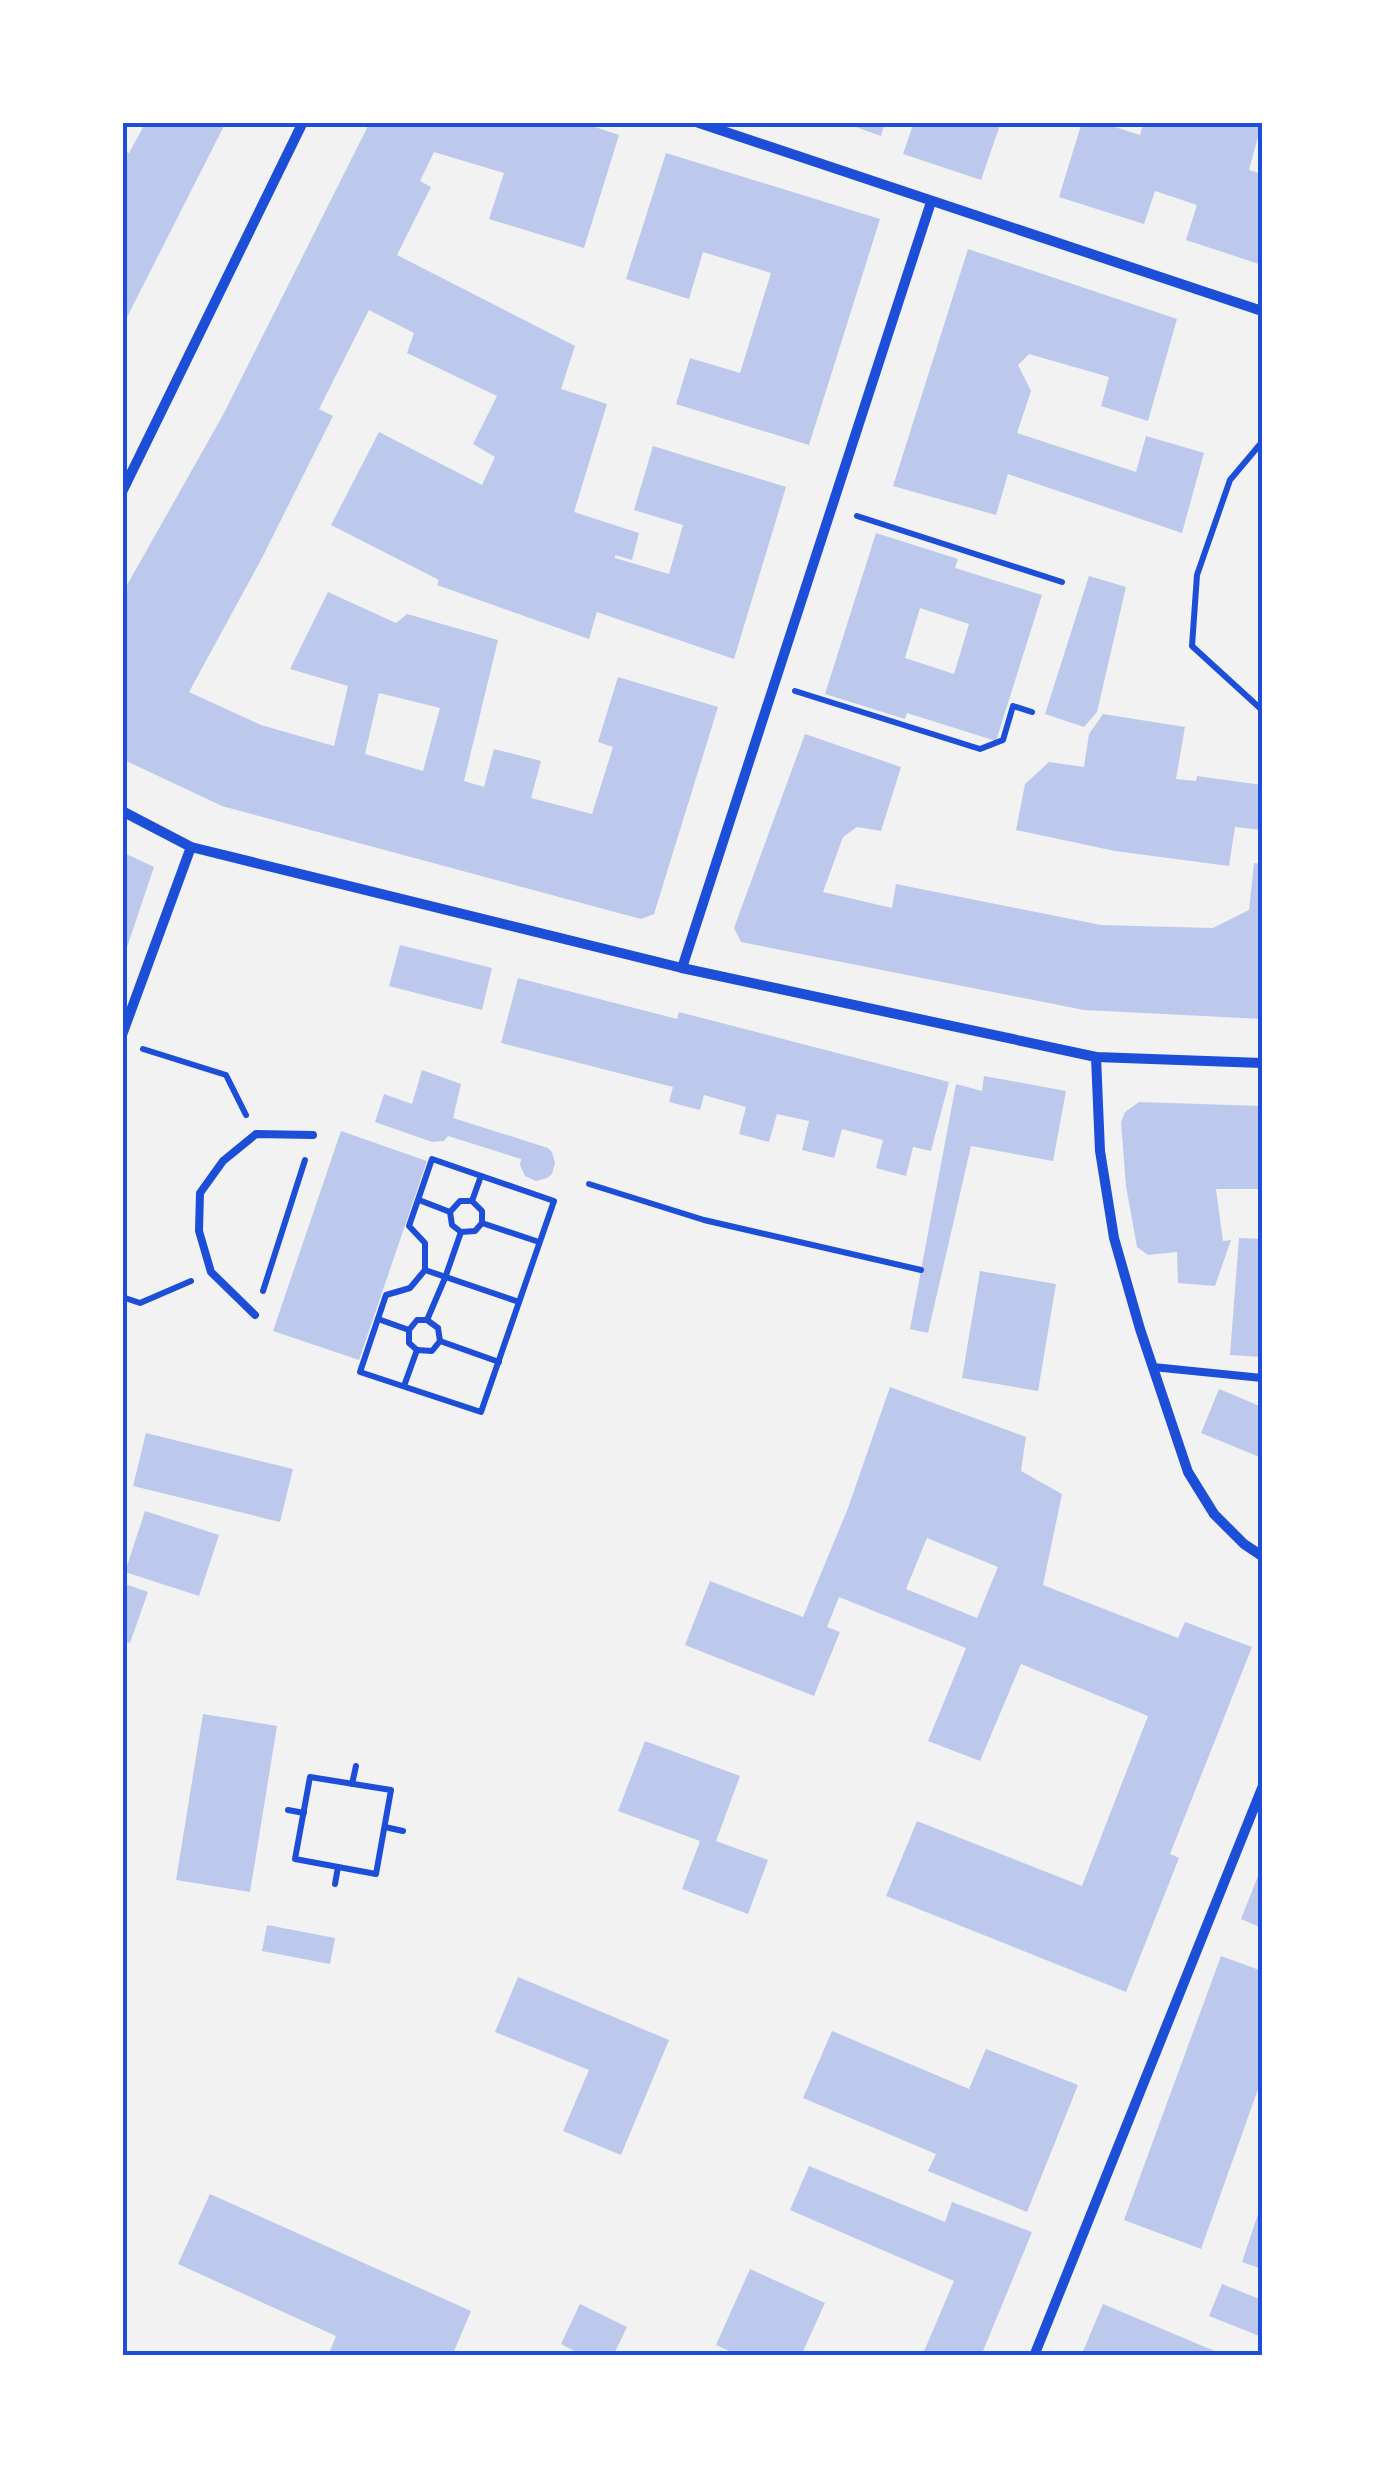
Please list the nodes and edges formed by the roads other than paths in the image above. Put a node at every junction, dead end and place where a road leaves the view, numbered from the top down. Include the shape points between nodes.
1 (303, 122) edge
2 (696, 122) edge
3 (931, 202) junction
4 (1262, 311) edge
5 (122, 492) edge
6 (122, 811) edge
7 (190, 847) junction
8 (682, 968) junction
9 (122, 1035) edge
10 (1096, 1057) junction
11 (1262, 1063) edge
12 (313, 1135) road end
13 (256, 1315) road end
14 (1153, 1368) junction
15 (1262, 1378) edge
16 (1262, 1556) edge
17 (1262, 1788) edge
18 (1034, 2356) edge

1 - 5 street
2 - 3 street
3 - 4 street
3 - 8 street
6 - 7 street
7 - 8 street
7 - 9 street
8 - 10 street
10 - 11 street
10 - 14 street via 1100,1152 1114,1238
12 - 13 lane via 256,1134 200,1194 199,1231 211,1272
14 - 15 lane
14 - 16 street via 1188,1472 1214,1514
17 - 18 street

